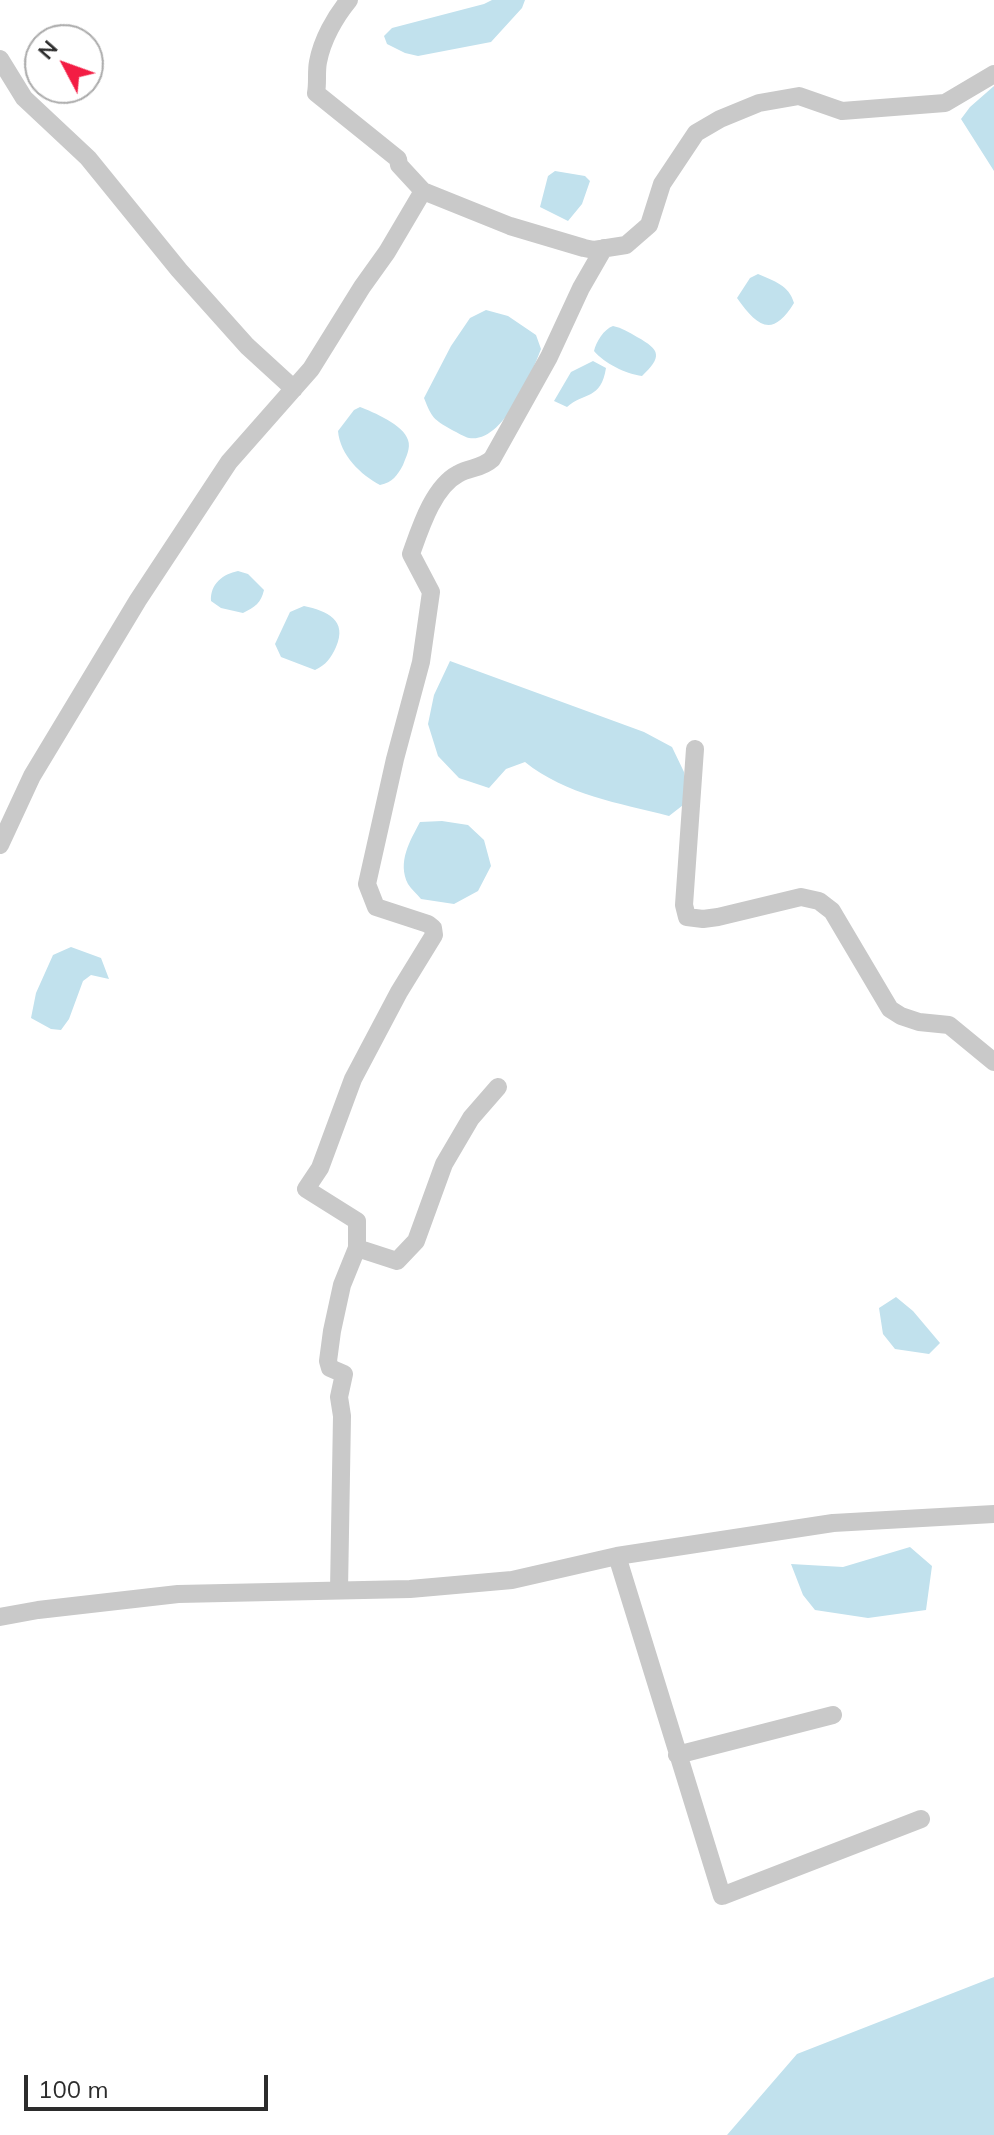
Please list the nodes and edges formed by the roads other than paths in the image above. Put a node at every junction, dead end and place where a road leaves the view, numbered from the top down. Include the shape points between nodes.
1 (349, 0) edge
2 (0, 59) edge
3 (994, 74) edge
4 (423, 191) junction
5 (604, 248) junction
6 (294, 389) junction
7 (695, 749) dead end
8 (0, 845) edge
9 (994, 1062) edge
10 (498, 1087) dead end
11 (357, 1248) junction
12 (994, 1514) edge
13 (617, 1556) junction
14 (339, 1590) junction
15 (0, 1617) edge
16 (833, 1715) dead end
17 (677, 1755) junction
18 (921, 1819) dead end

1 - 4 street via 328,31 317,64 316,93 398,159
2 - 6 street via 24,98 88,158 179,270
3 - 5 street via 945,103 842,111 799,96 759,103 720,119 696,133 662,184 649,225 626,245
4 - 5 street via 510,226 584,248
4 - 6 street
5 - 11 street via 492,459 457,474 439,490 411,554 431,592 421,662 367,884 376,907 428,924 434,935 353,1079 320,1168 306,1189 357,1221
6 - 8 street via 229,462 138,600 32,776
7 - 9 street via 687,917 718,917 801,897 819,901 832,911 890,1009 919,1022 949,1025
10 - 11 street via 471,1118 444,1164 416,1241 397,1261
11 - 14 street via 342,1285 328,1361 330,1368 344,1374 339,1397
12 - 13 street via 833,1523
13 - 14 street via 512,1580
13 - 17 street
14 - 15 street via 178,1594
16 - 17 street
17 - 18 street via 722,1896

